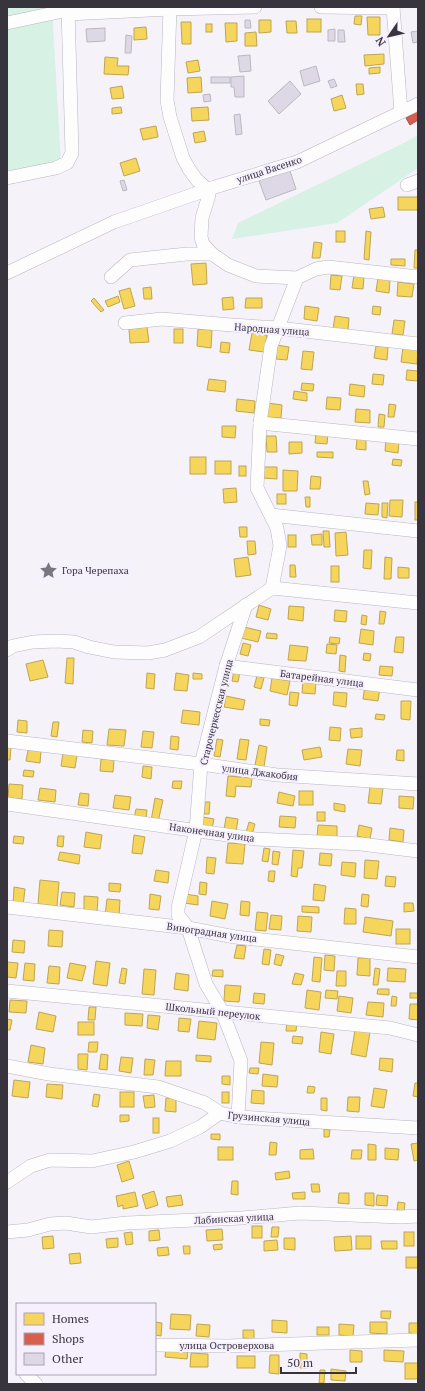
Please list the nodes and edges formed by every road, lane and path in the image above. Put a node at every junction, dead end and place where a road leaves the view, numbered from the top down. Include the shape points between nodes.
1 (255, 7) edge
2 (322, 7) edge
3 (393, 7) edge
4 (170, 8) edge
5 (68, 11) edge
6 (7, 23) edge
7 (418, 104) edge
8 (401, 112) junction
9 (7, 178) edge
10 (207, 189) junction
11 (212, 254) junction
12 (7, 273) edge
13 (111, 277) dead end
14 (418, 277) edge
15 (298, 278) junction
16 (125, 323) dead end
17 (278, 328) junction
18 (418, 344) edge
19 (260, 423) junction
20 (418, 439) edge
21 (271, 515) junction
22 (418, 531) edge
23 (272, 588) junction
24 (418, 604) edge
25 (246, 605) junction
26 (7, 650) edge
27 (226, 666) junction
28 (418, 690) edge
29 (7, 741) edge
30 (201, 764) junction
31 (418, 784) edge
32 (7, 804) edge
33 (196, 830) junction
34 (418, 851) edge
35 (7, 907) edge
36 (188, 928) junction
37 (418, 957) edge
38 (7, 991) edge
39 (222, 1011) junction
40 (418, 1035) edge
41 (7, 1066) edge
42 (220, 1113) junction
43 (238, 1117) junction
44 (418, 1128) edge
45 (7, 1182) edge
46 (418, 1216) edge
47 (7, 1232) edge
48 (418, 1340) edge
49 (156, 1345) edge
50 (27, 1375) edge
51 (36, 1384) edge

1 - 4 street
2 - 3 street
3 - 8 street
4 - 5 street
4 - 10 street via 167,100 170,117 183,158 197,180
5 - 6 street
5 - 9 street via 72,153 67,163 56,168
7 - 8 street, улица Васенко
8 - 10 street, улица Васенко via 297,162
10 - 11 street via 209,195 202,218 201,237 203,244
10 - 12 street, улица Васенко via 114,222
11 - 13 street via 130,260
11 - 15 street via 228,265 256,276
14 - 15 street via 328,267 316,268
15 - 17 street
16 - 17 street, Народная улица via 162,319
17 - 18 street, Народная улица
17 - 19 street via 271,346
19 - 20 street
19 - 21 street via 257,488
21 - 22 street
21 - 23 street via 277,528 280,546
23 - 24 street
23 - 25 street
25 - 26 street via 199,636 165,650 148,653 114,652 74,642 33,642 13,646
25 - 27 street, Старочеркесская улица
27 - 28 street, Батарейная улица
27 - 30 street, Старочеркесская улица
29 - 30 street, улица Джакобия
30 - 31 street, улица Джакобия via 277,776
30 - 33 street, Старочеркесская улица
32 - 33 street, Наконечная улица
33 - 34 street, Наконечная улица via 256,839 361,844
33 - 36 street, Старочеркесская улица via 178,908 178,915
35 - 36 street, Виноградная улица
36 - 37 street, Виноградная улица via 235,937
36 - 39 street, Старочеркесская улица via 206,984
38 - 39 street, Школьный переулок
39 - 40 street, Школьный переулок via 390,1028
39 - 43 street, Старочеркесская улица via 241,1061
41 - 42 street, Грузинская улица via 49,1074 158,1087 205,1103
42 - 43 street, Грузинская улица
42 - 45 street via 200,1127 170,1141 92,1161 50,1160 31,1166
43 - 44 street, Грузинская улица
46 - 47 street, Лабинская улица via 300,1213 91,1227 66,1223 50,1224
48 - 49 street, улица Островерхова via 228,1346
50 - 51 street

